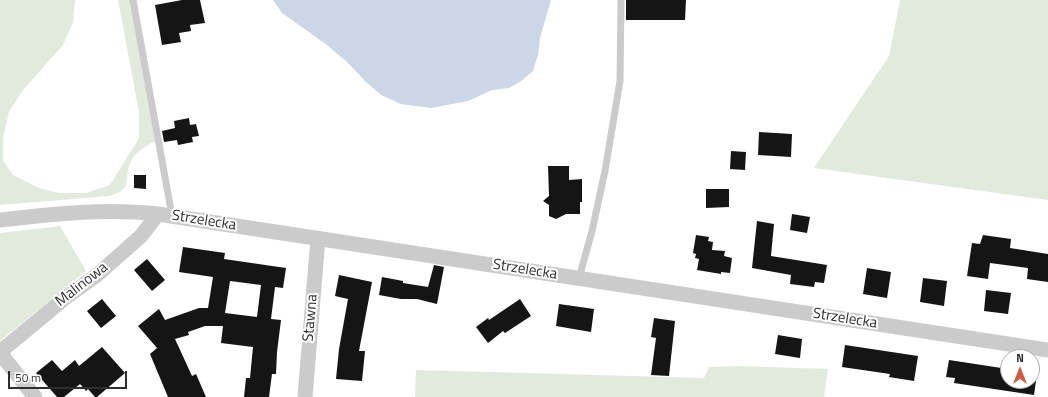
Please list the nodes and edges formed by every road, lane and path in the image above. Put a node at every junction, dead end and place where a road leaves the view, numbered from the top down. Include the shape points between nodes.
1 (133, 0) edge
2 (621, 0) edge
3 (165, 215) junction
4 (0, 220) edge
5 (318, 238) junction
6 (579, 278) junction
7 (1048, 350) edge
8 (0, 352) edge
9 (35, 397) edge
10 (305, 397) edge

1 - 3 lane
2 - 6 lane via 620,81 605,172
3 - 4 street, Strzelecka via 90,211
3 - 5 street, Strzelecka
3 - 8 street, Malinowa via 97,275
5 - 6 street, Strzelecka
5 - 10 street, Stawna
6 - 7 street, Strzelecka
8 - 9 street

